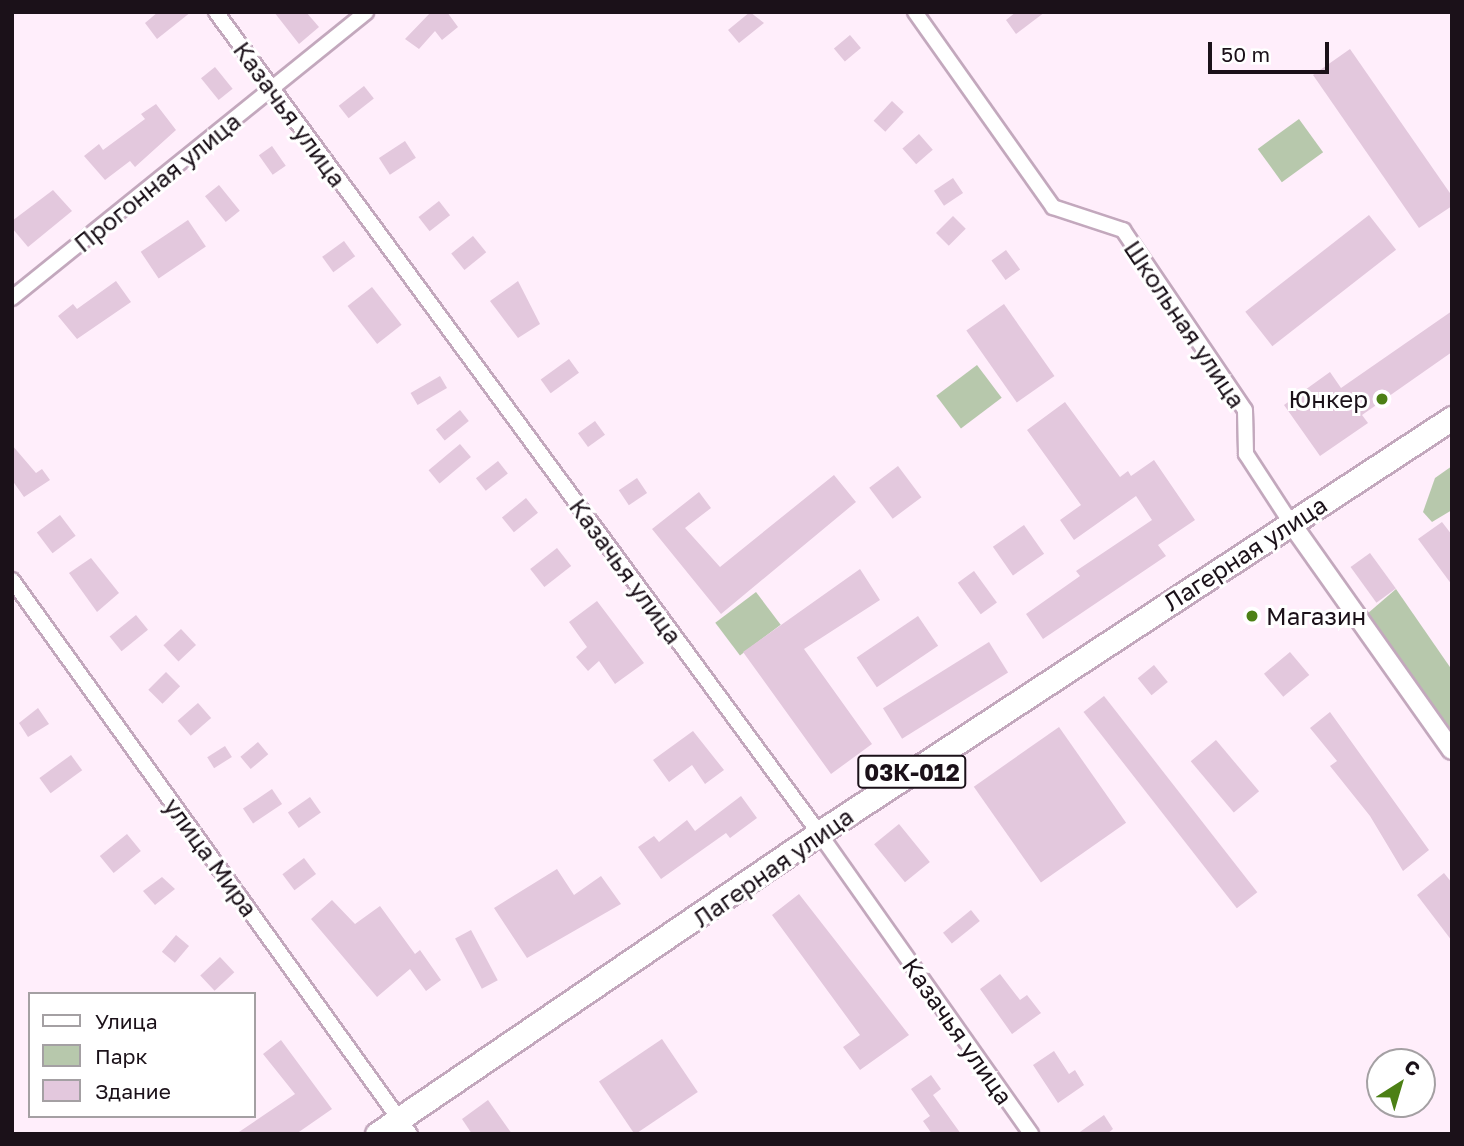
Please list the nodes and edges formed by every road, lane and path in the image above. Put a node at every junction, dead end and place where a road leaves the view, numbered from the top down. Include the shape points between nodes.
1 (216, 12) edge
2 (366, 12) edge
3 (915, 12) edge
4 (271, 90) junction
5 (12, 298) edge
6 (1452, 418) edge
7 (1291, 523) junction
8 (12, 580) edge
9 (1452, 750) edge
10 (819, 833) junction
11 (404, 1126) edge
12 (377, 1134) edge
13 (1031, 1134) edge

1 - 4 street, Казачья улица
2 - 4 street, Прогонная улица
3 - 7 street, Школьная улица via 1054,207 1123,230 1245,410 1246,454
4 - 5 street, Прогонная улица
4 - 10 street, Казачья улица
6 - 7 main road, Лагерная улица / 03К-012
7 - 9 street, Школьная улица
7 - 10 main road, Лагерная улица / 03К-012
8 - 11 street, улица Мира
10 - 11 main road, Лагерная улица / 03К-012
10 - 13 street, Казачья улица
11 - 12 main road, Лагерная улица / 03К-012

